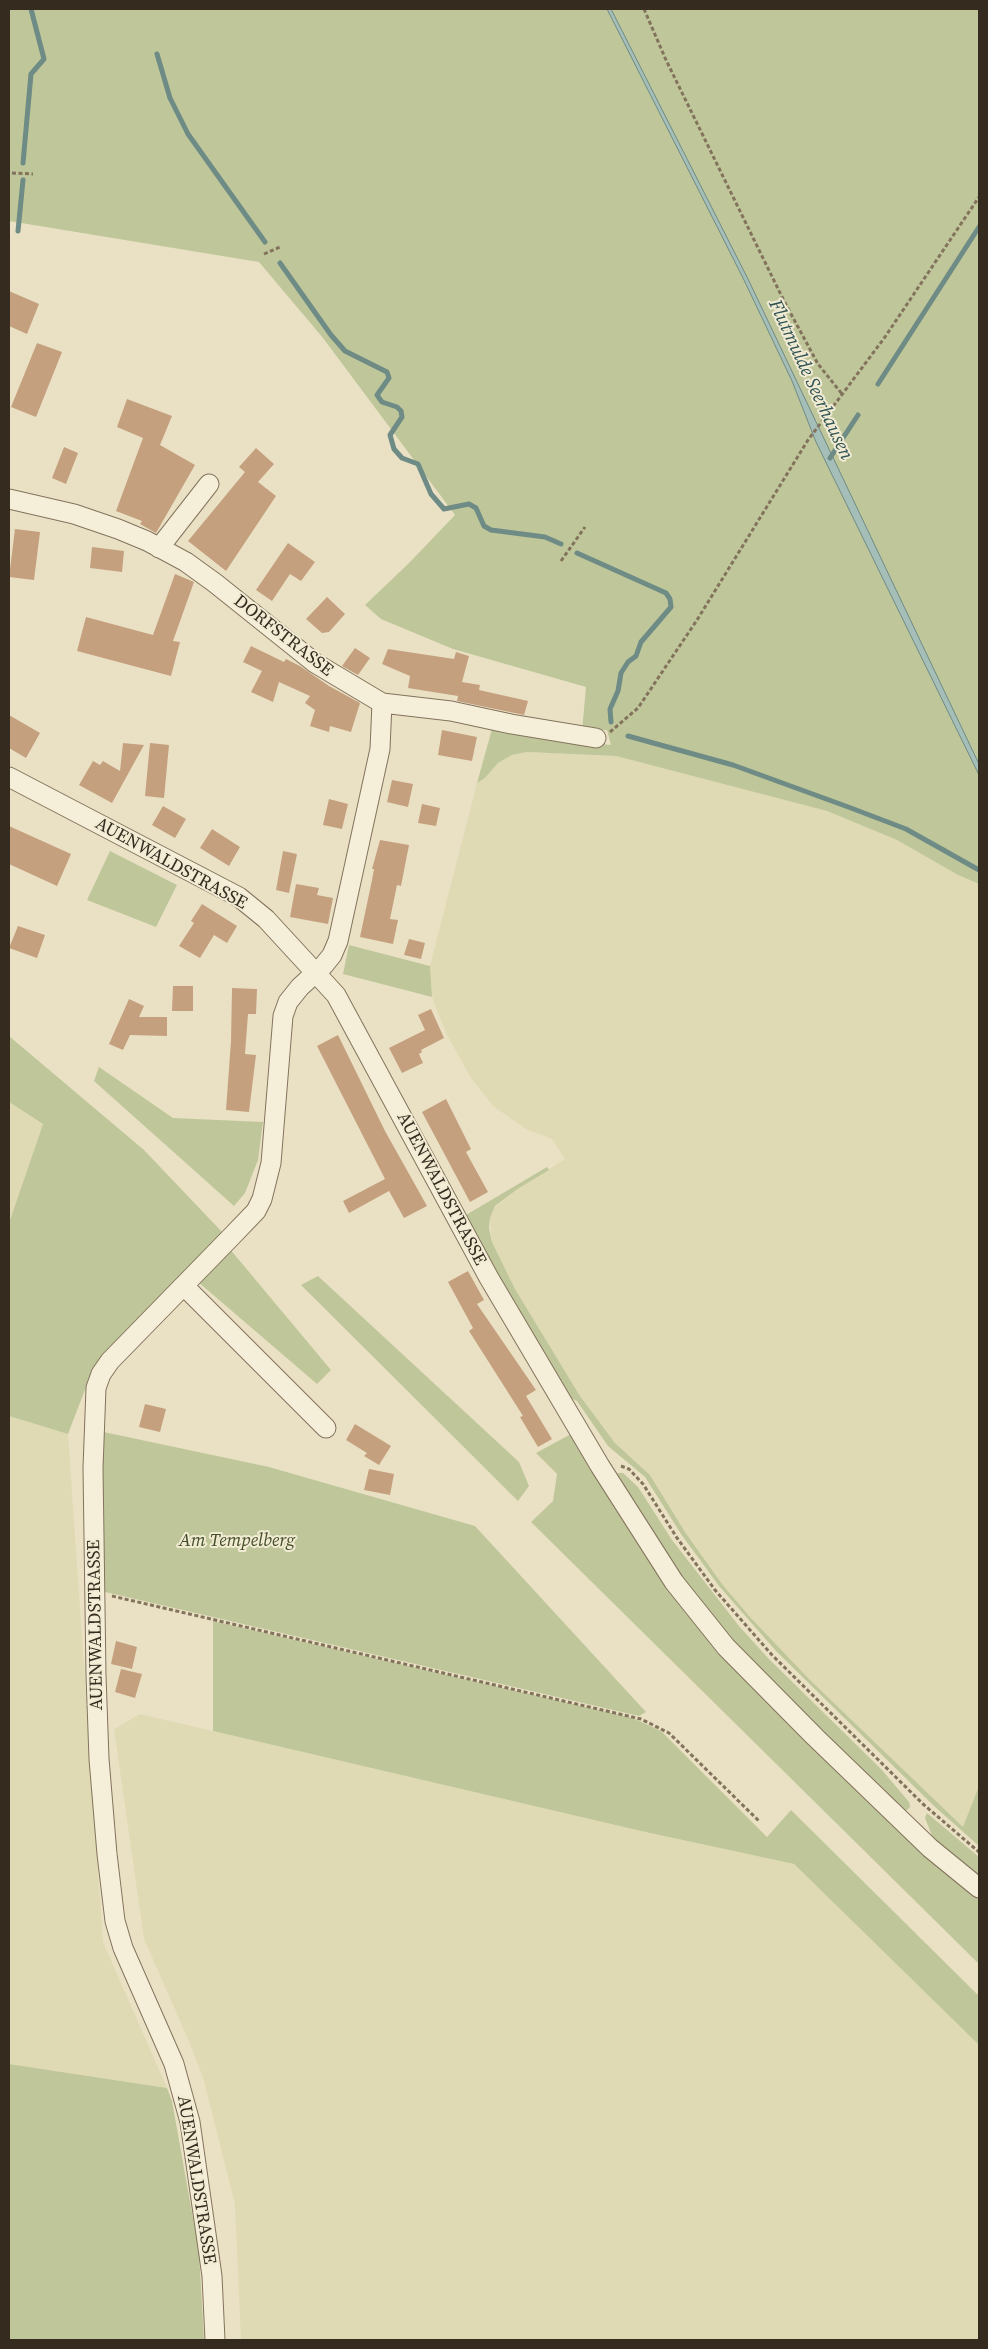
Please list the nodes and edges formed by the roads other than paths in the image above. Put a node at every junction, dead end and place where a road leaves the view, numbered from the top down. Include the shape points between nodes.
1 (209, 484) dead end
2 (9, 499) edge
3 (159, 548) junction
4 (382, 703) junction
5 (596, 738) road end
6 (9, 777) edge
7 (316, 972) junction
8 (184, 1286) junction
9 (326, 1428) dead end
10 (979, 1888) edge
11 (215, 2340) edge

1 - 3 street
2 - 3 street, DORFSTRASSE via 74,514
3 - 4 street, DORFSTRASSE via 215,583 315,663
4 - 5 street via 451,710
4 - 7 street via 380,749 338,941 332,955
6 - 7 street, AUENWALDSTRASSE via 239,897
7 - 8 street, AUENWALDSTRASSE via 288,1002 283,1016 271,1164 262,1200 256,1211
7 - 10 street, AUENWALDSTRASSE via 336,995 490,1278 663,1566 704,1622 744,1666 930,1848
8 - 9 street
8 - 11 street, AUENWALDSTRASSE via 110,1361 96,1388 93,1468 98,1759 115,1920 123,1948 174,2064 190,2122 212,2276

